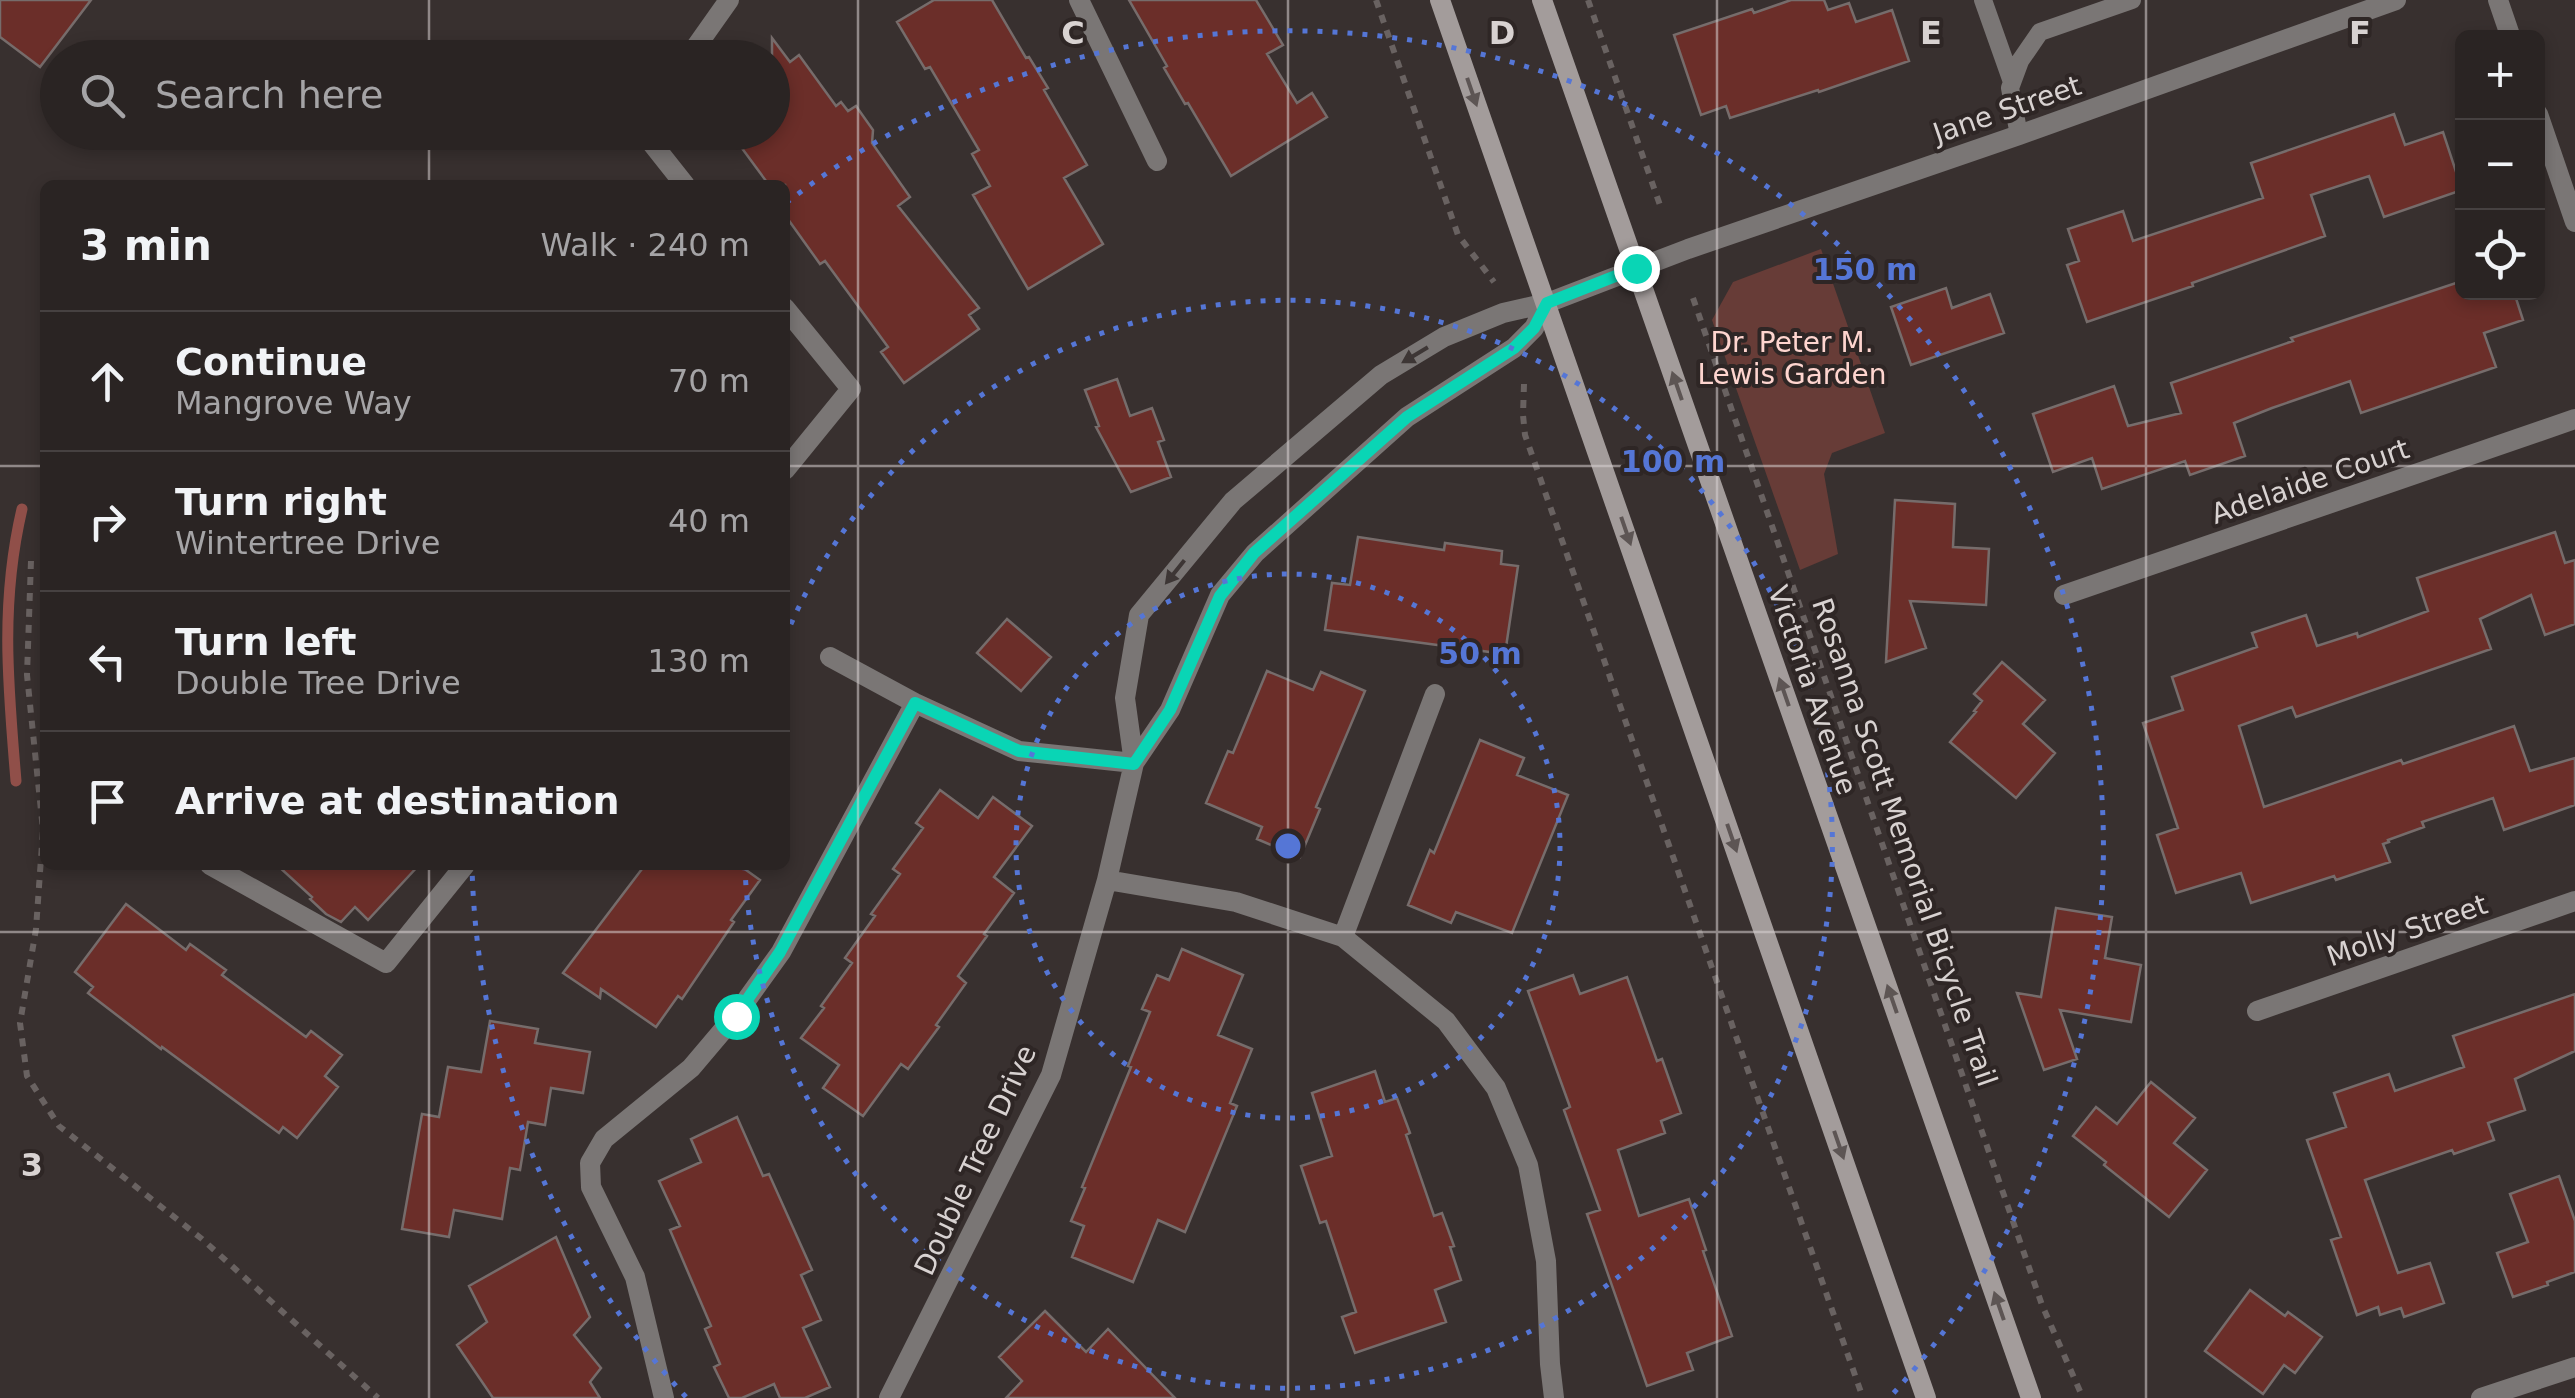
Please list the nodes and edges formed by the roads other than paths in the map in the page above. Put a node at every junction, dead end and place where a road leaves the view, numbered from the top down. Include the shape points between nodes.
1 (728, 0) edge
2 (1079, 0) edge
3 (1440, 0) edge
4 (1542, 0) edge
5 (1983, 0) edge
6 (2132, 0) edge
7 (2396, 0) edge
8 (2498, 0) edge
9 (2508, 30) edge
10 (700, 40) edge
11 (2012, 82) junction
12 (2540, 120) edge
13 (2018, 135) junction
14 (658, 150) edge
15 (1158, 161) dead end
16 (682, 180) edge
17 (2575, 222) edge
18 (1636, 268) junction
19 (1547, 303) junction
20 (790, 314) edge
21 (2575, 418) edge
22 (790, 464) edge
23 (2064, 595) dead end
24 (830, 658) dead end
25 (1436, 694) dead end
26 (915, 703) junction
27 (1134, 764) junction
28 (219, 870) edge
29 (461, 870) edge
30 (1107, 880) junction
31 (2575, 901) edge
32 (1344, 937) junction
33 (2257, 1011) dead end
34 (2575, 1366) edge
35 (664, 1398) edge
36 (889, 1398) edge
37 (1554, 1398) edge
38 (1926, 1398) edge
39 (2031, 1398) edge
40 (2481, 1398) edge

1 - 10 street
2 - 15 street
3 -> 19 main road
4 - 18 main road, Victoria Avenue
5 - 11 lane
6 - 11 lane via 2040,32
7 - 13 street, Jane Street
8 - 9 street
11 - 13 lane
12 - 17 street
13 - 18 street, Jane Street
14 - 16 street
18 - 19 street, Double Tree Drive
39 -> 18 main road, Victoria Avenue
19 - 27 street, Double Tree Drive via 1514,348 1407,417 1254,553 1220,596 1170,710
19 -> 27 street, Double Tree Drive via 1444,337 1380,374 1233,501 1139,616 1126,698
19 -> 38 main road
20 - 22 street via 852,390
21 - 23 street, Adelaide Court
24 - 26 street
25 - 32 street
26 - 27 street via 1019,751
26 - 35 street via 780,952 736,1016 691,1068 604,1139 590,1163 592,1188 635,1277
27 - 30 street, Double Tree Drive
28 - 29 street via 386,963
30 - 32 street via 1236,902
30 - 36 street, Double Tree Drive via 1051,1075
31 - 33 street, Molly Street
32 - 37 street via 1446,1021 1496,1088 1528,1164 1546,1262
34 - 40 street

